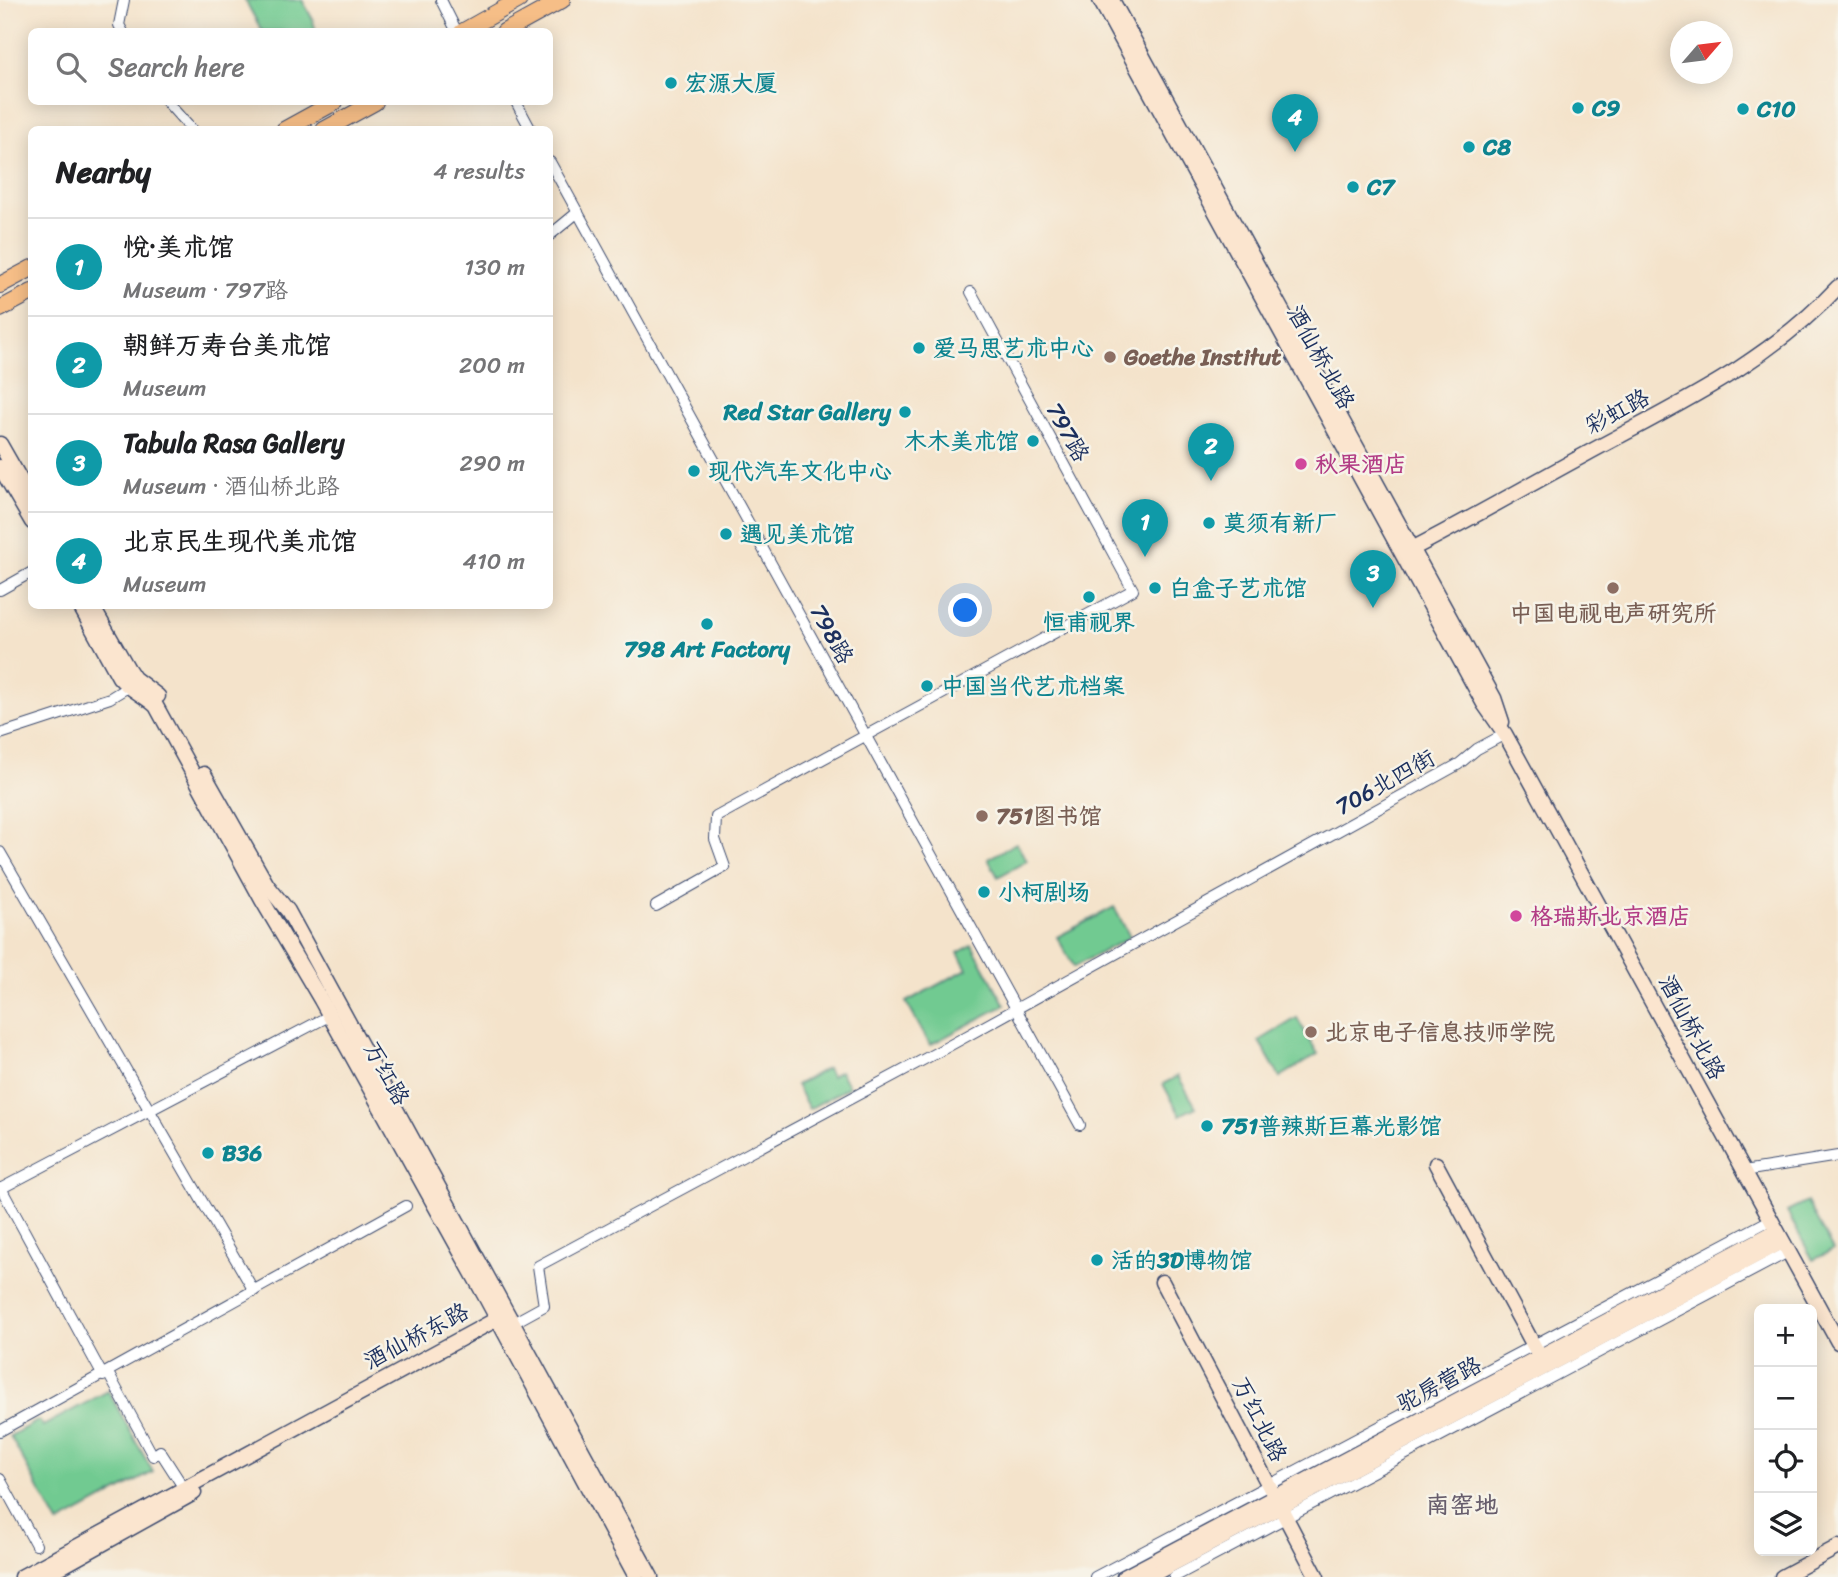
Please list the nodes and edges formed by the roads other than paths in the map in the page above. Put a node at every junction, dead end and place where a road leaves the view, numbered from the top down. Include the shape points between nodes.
1 (124, 0) edge
2 (441, 0) edge
3 (519, 0) edge
4 (562, 0) edge
5 (1100, 0) edge
6 (1112, 0) edge
7 (121, 28) edge
8 (458, 28) edge
9 (467, 28) edge
10 (511, 28) edge
11 (170, 105) edge
12 (330, 105) edge
13 (370, 105) edge
14 (518, 105) edge
15 (188, 126) edge
16 (291, 126) edge
17 (331, 126) edge
18 (529, 126) edge
19 (553, 167) edge
20 (578, 212) junction
21 (553, 233) edge
22 (28, 270) edge
23 (0, 285) edge
24 (1838, 286) edge
25 (971, 292) dead end
26 (28, 294) edge
27 (0, 309) edge
28 (0, 444) edge
29 (0, 467) edge
30 (28, 493) edge
31 (28, 515) edge
32 (1408, 552) junction
33 (28, 574) edge
34 (0, 590) edge
35 (81, 609) edge
36 (94, 609) edge
37 (128, 687) junction
38 (0, 733) edge
39 (1505, 734) junction
40 (866, 736) junction
41 (0, 852) edge
42 (656, 906) dead end
43 (1016, 1008) junction
44 (329, 1016) junction
45 (150, 1109) junction
46 (1080, 1125) dead end
47 (1838, 1156) edge
48 (1436, 1164) dead end
49 (1744, 1171) junction
50 (1, 1189) edge
51 (406, 1206) dead end
52 (1779, 1236) junction
53 (1162, 1282) dead end
54 (254, 1291) junction
55 (504, 1323) junction
56 (1838, 1342) edge
57 (1537, 1351) junction
58 (106, 1374) junction
59 (0, 1431) edge
60 (0, 1479) edge
61 (186, 1492) junction
62 (1277, 1502) junction
63 (36, 1545) dead end
64 (1838, 1547) edge
65 (21, 1577) edge
66 (43, 1577) edge
67 (636, 1577) edge
68 (651, 1577) edge
69 (1096, 1577) edge
70 (1124, 1577) edge
71 (1147, 1577) edge
72 (1174, 1577) edge
73 (1317, 1577) edge
74 (1782, 1577) edge

1 - 7 street
2 - 8 street
3 - 9 main road
4 - 10 main road
5 - 32 street, 酒仙桥北路
6 - 32 street, 酒仙桥北路
11 - 15 street
12 - 16 main road
13 - 17 main road
14 - 18 street
19 - 20 street, 798路
20 - 21 street
20 - 40 street, 798路
22 - 23 main road
24 - 32 street, 彩虹路 via 1773,346 1717,384
25 - 40 street, 797路 via 1132,590
26 - 27 main road
28 - 30 street
29 - 31 street
32 - 39 street, 酒仙桥北路 via 1494,698
33 - 34 street
35 - 37 street, 万红路
36 - 55 street, 万红路 via 134,678 161,698 267,885 288,911
37 - 38 street via 110,698
37 - 44 street, 万红路 via 156,706
39 - 43 street, 706北四街 via 1459,764
39 - 49 street, 酒仙桥北路
40 - 42 street via 716,817 715,839 725,867
40 - 43 street, 798路
41 - 45 street
43 - 46 street, 798路
43 - 55 street, 706北四街 via 538,1266 544,1306
44 - 45 street
44 - 55 street, 万红路
45 - 50 street
45 - 54 street
47 - 49 street
48 - 57 street
49 - 52 street, 酒仙桥北路
50 - 58 street
51 - 54 street
52 - 56 street, 酒仙桥北路
52 - 57 street, 驼房营路
52 - 62 street, 驼房营路
53 - 62 street, 万红北路
54 - 58 street
55 - 61 street, 酒仙桥东路
55 - 67 street, 万红路
55 - 68 street, 万红路
57 - 62 street, 驼房营路
58 - 59 street
58 - 61 street via 153,1455 160,1451
60 - 63 street
61 - 65 street, 酒仙桥东路
61 - 66 street, 酒仙桥东路
62 - 69 street
62 - 70 street, 驼房营路
62 - 71 street, 驼房营路
62 - 72 street
62 - 73 street, 万红北路
64 - 74 street

